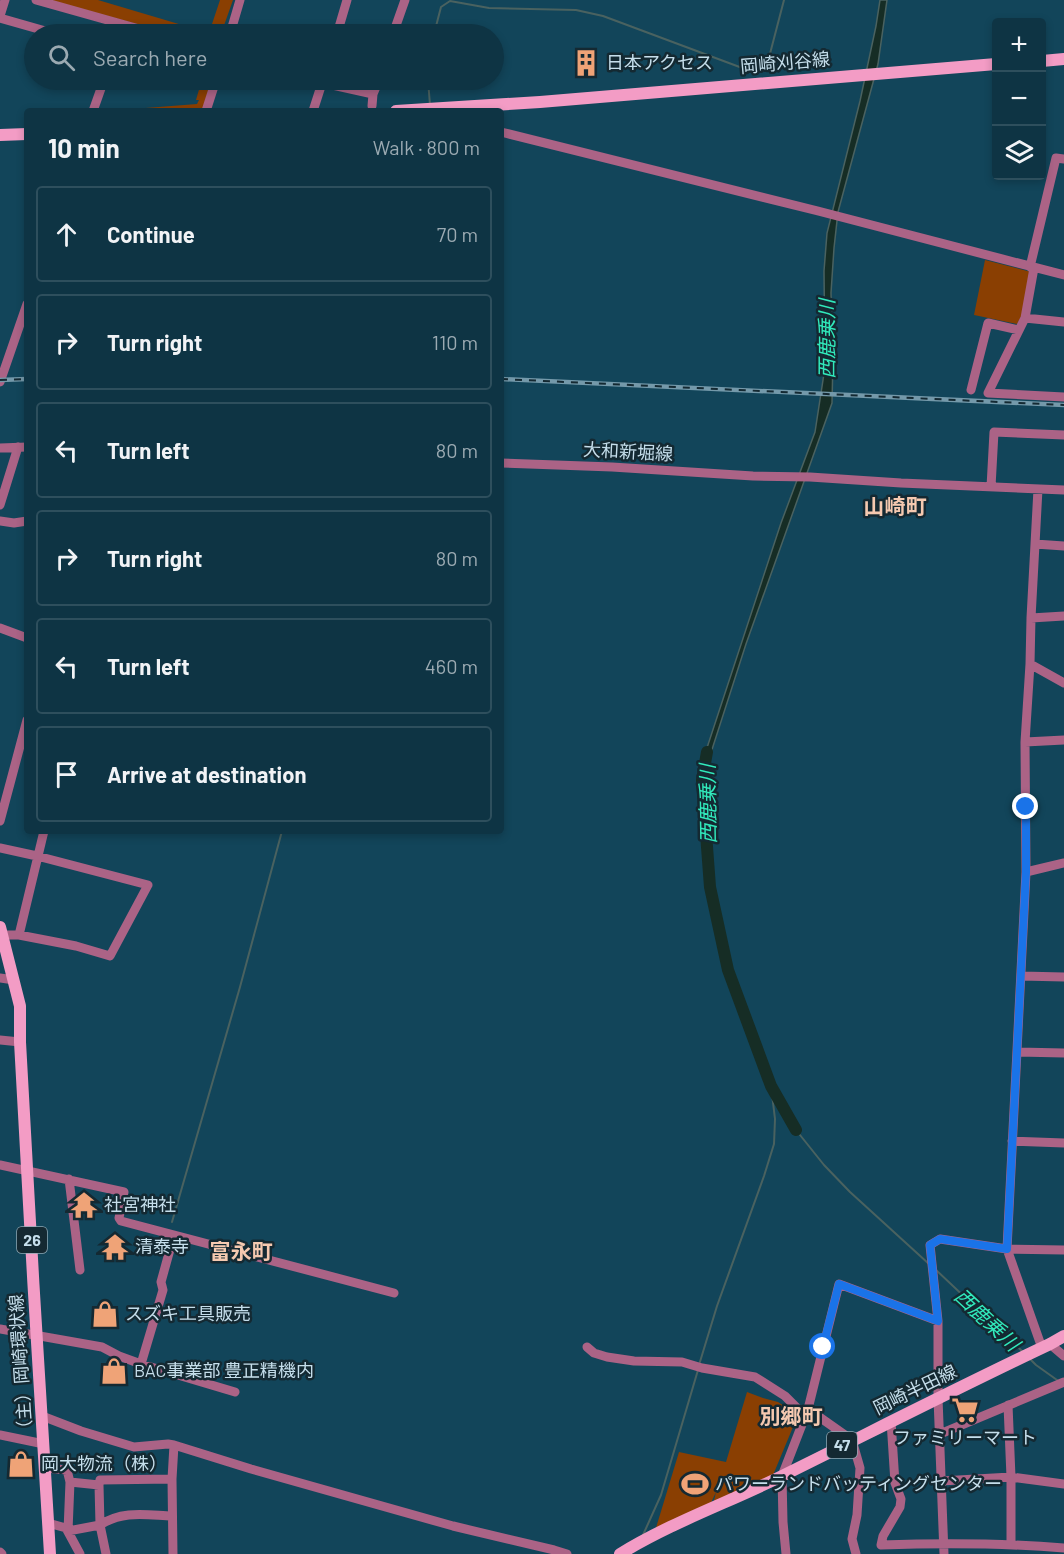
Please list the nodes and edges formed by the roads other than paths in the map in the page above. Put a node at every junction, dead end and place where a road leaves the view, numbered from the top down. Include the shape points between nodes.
1 (5, 0) edge
2 (36, 0) edge
3 (240, 0) edge
4 (348, 0) edge
5 (405, 0) edge
6 (0, 17) edge
7 (24, 24) edge
8 (121, 24) edge
9 (233, 24) edge
10 (340, 24) edge
11 (397, 24) edge
12 (1064, 59) edge
13 (1046, 61) edge
14 (992, 64) edge
15 (100, 90) edge
16 (212, 90) edge
17 (319, 90) edge
18 (357, 90) edge
19 (375, 90) edge
20 (373, 94) junction
21 (372, 106) dead end
22 (94, 108) edge
23 (207, 108) edge
24 (314, 108) edge
25 (455, 108) edge
26 (504, 133) edge
27 (24, 134) edge
28 (0, 135) edge
29 (1064, 159) edge
30 (1032, 268) junction
31 (1064, 275) edge
32 (24, 313) edge
33 (1025, 318) junction
34 (1064, 322) edge
35 (1019, 330) junction
36 (0, 382) edge
37 (971, 390) dead end
38 (1064, 397) edge
39 (1064, 435) edge
40 (22, 447) edge
41 (0, 448) edge
42 (504, 463) edge
43 (991, 487) junction
44 (1038, 489) junction
45 (1064, 490) edge
46 (0, 505) edge
47 (0, 521) edge
48 (24, 521) edge
49 (1035, 544) junction
50 (1064, 546) edge
51 (1064, 616) edge
52 (1031, 618) junction
53 (0, 628) edge
54 (24, 637) edge
55 (1030, 664) junction
56 (1064, 683) edge
57 (24, 731) edge
58 (1064, 740) edge
59 (1025, 742) junction
60 (0, 821) edge
61 (43, 834) edge
62 (0, 848) edge
63 (37, 856) junction
64 (1064, 863) edge
65 (1026, 872) junction
66 (1, 931) edge
67 (19, 935) junction
68 (1022, 976) junction
69 (1064, 977) edge
70 (0, 978) edge
71 (14, 980) junction
72 (0, 1040) edge
73 (20, 1042) junction
74 (1018, 1052) junction
75 (1064, 1053) edge
76 (1012, 1141) junction
77 (1064, 1143) edge
78 (0, 1165) edge
79 (27, 1170) junction
80 (69, 1179) junction
81 (174, 1235) junction
82 (1007, 1249) junction
83 (1064, 1250) edge
84 (80, 1270) dead end
85 (394, 1293) dead end
86 (938, 1321) junction
87 (0, 1329) edge
88 (36, 1336) junction
89 (1064, 1336) edge
90 (1046, 1346) junction
91 (587, 1347) dead end
92 (1064, 1356) edge
93 (141, 1365) junction
94 (1064, 1382) edge
95 (235, 1392) dead end
96 (938, 1398) junction
97 (1008, 1405) junction
98 (808, 1409) junction
99 (42, 1416) junction
100 (891, 1421) junction
101 (940, 1434) junction
102 (0, 1435) edge
103 (852, 1440) junction
104 (44, 1443) junction
105 (174, 1445) junction
106 (45, 1468) junction
107 (782, 1476) junction
108 (1011, 1477) junction
109 (172, 1479) junction
110 (941, 1481) junction
111 (70, 1482) junction
112 (1064, 1484) edge
113 (99, 1485) junction
114 (172, 1516) junction
115 (48, 1523) junction
116 (100, 1525) junction
117 (68, 1531) junction
118 (943, 1543) junction
119 (1011, 1544) junction
120 (1064, 1548) edge
121 (1025, 1549) edge
122 (50, 1554) edge
123 (80, 1554) edge
124 (106, 1554) edge
125 (173, 1554) edge
126 (567, 1554) edge
127 (620, 1554) edge
128 (786, 1554) edge
129 (856, 1554) edge
130 (944, 1554) edge

1 - 6 street
2 - 8 street
3 - 9 street
4 - 10 street
5 - 11 street
6 - 7 street
12 - 13 main road
14 - 25 main road, 岡崎刈谷線
15 - 22 street
16 - 23 street
17 - 24 street
18 - 20 street
19 - 20 street
20 - 21 street
26 - 30 street
27 - 28 main road
29 - 30 street via 1056,158
30 - 31 street
30 - 33 street
32 - 36 street
33 - 34 street
33 - 35 street
35 - 37 street via 988,322
35 - 38 street via 988,393
39 - 43 street via 994,432
40 - 41 street
40 - 46 street
42 - 43 street, 大和新堀線
43 - 44 street, 大和新堀線
44 - 45 street, 大和新堀線
44 - 49 street
47 - 48 street
49 - 50 street
49 - 52 street
51 - 52 street
52 - 55 street
53 - 54 street
55 - 56 street
55 - 59 street
57 - 60 street
58 - 59 street
59 - 65 street
61 - 63 street
62 - 63 street
63 - 67 street
63 - 67 street via 148,885 110,956
64 - 65 street
65 - 68 street
66 - 67 street
66 - 71 main road, （主）岡崎環状線 / 26
68 - 69 street
68 - 74 street
70 - 71 street
71 - 73 main road, （主）岡崎環状線 / 26 via 20,1006
72 - 73 street
73 - 79 main road, （主）岡崎環状線 / 26
74 - 75 street
74 - 76 street
76 - 77 street
76 - 82 street
78 - 79 street
79 - 80 street
79 - 88 main road, （主）岡崎環状線 / 26
80 - 81 street via 124,1192 118,1218 121,1221
80 - 84 street
81 - 85 street
81 - 93 street
82 - 83 street
82 - 86 street via 940,1239 930,1245
82 - 90 street
86 - 96 street
86 - 98 street via 839,1284
87 - 88 street
88 - 93 street via 102,1347
88 - 99 main road, （主）岡崎環状線 / 26
89 - 90 main road, 岡崎半田線 / 47
90 - 92 street
90 - 96 main road, 岡崎半田線 / 47
91 - 98 street via 607,1357 682,1362 755,1377 785,1396 803,1414
93 - 95 street
94 - 97 street
96 - 100 main road, 岡崎半田線 / 47
96 - 101 street
97 - 101 street
97 - 108 street
98 - 103 street
98 - 107 street
99 - 104 main road, （主）岡崎環状線 / 26
99 - 105 street via 134,1448
100 - 103 main road, 岡崎半田線 / 47
100 - 118 street via 895,1483 901,1499 881,1545
101 - 110 street
102 - 104 street
103 - 107 main road, 岡崎半田線 / 47
103 - 129 street via 860,1468 852,1539
104 - 106 main road, （主）岡崎環状線 / 26
105 - 109 street
105 - 126 street via 453,1526
106 - 111 street via 67,1470
106 - 115 main road, （主）岡崎環状線 / 26
107 - 127 main road, 岡崎半田線 / 47 via 649,1536
107 - 128 street
108 - 110 street
108 - 112 street
108 - 119 street
109 - 113 street via 100,1480
109 - 114 street
110 - 118 street
111 - 113 street
111 - 117 street
113 - 116 street
114 - 116 street via 127,1514
114 - 125 street
115 - 117 street
115 - 122 main road, （主）岡崎環状線 / 26
116 - 117 street
116 - 124 street
117 - 123 street
118 - 119 street
118 - 130 street
119 - 121 street
120 - 121 street

